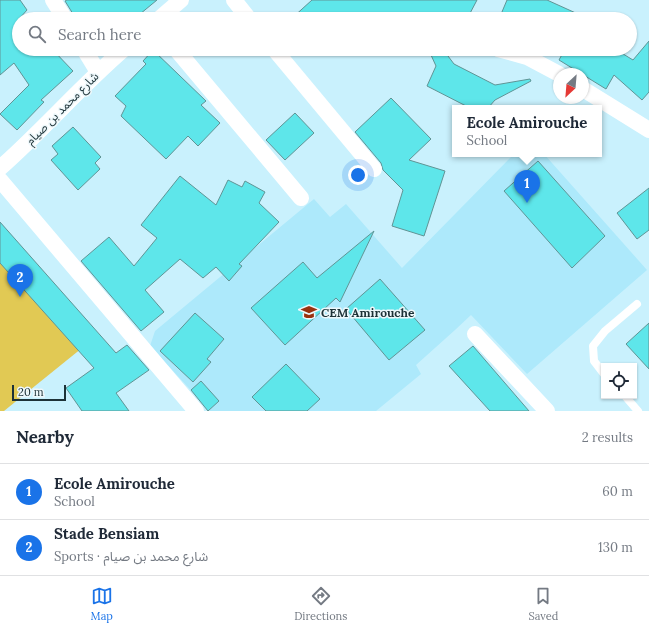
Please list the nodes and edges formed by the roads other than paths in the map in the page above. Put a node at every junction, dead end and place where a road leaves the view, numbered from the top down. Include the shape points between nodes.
1 (54, 0) edge
2 (181, 0) edge
3 (234, 0) edge
4 (61, 12) edge
5 (167, 12) edge
6 (243, 12) edge
7 (88, 56) edge
8 (116, 56) edge
9 (182, 56) edge
10 (280, 56) edge
11 (523, 56) edge
12 (553, 71) edge
13 (98, 72) junction
14 (589, 93) edge
15 (649, 130) edge
16 (0, 168) edge
17 (374, 169) dead end
18 (0, 180) edge
19 (301, 198) dead end
20 (637, 304) dead end
21 (476, 334) dead end
22 (601, 370) edge
23 (628, 399) edge
24 (196, 411) edge
25 (547, 411) edge
26 (638, 411) edge

1 - 4 street
2 - 5 street
3 - 6 street
7 - 13 street
8 - 13 street, شارع محمد بن صيام
9 - 19 street
10 - 17 street
11 - 12 street
13 - 16 street, شارع محمد بن صيام
14 - 15 street
18 - 24 street
20 - 22 lane via 605,331 593,346 594,361
21 - 25 street
23 - 26 lane

